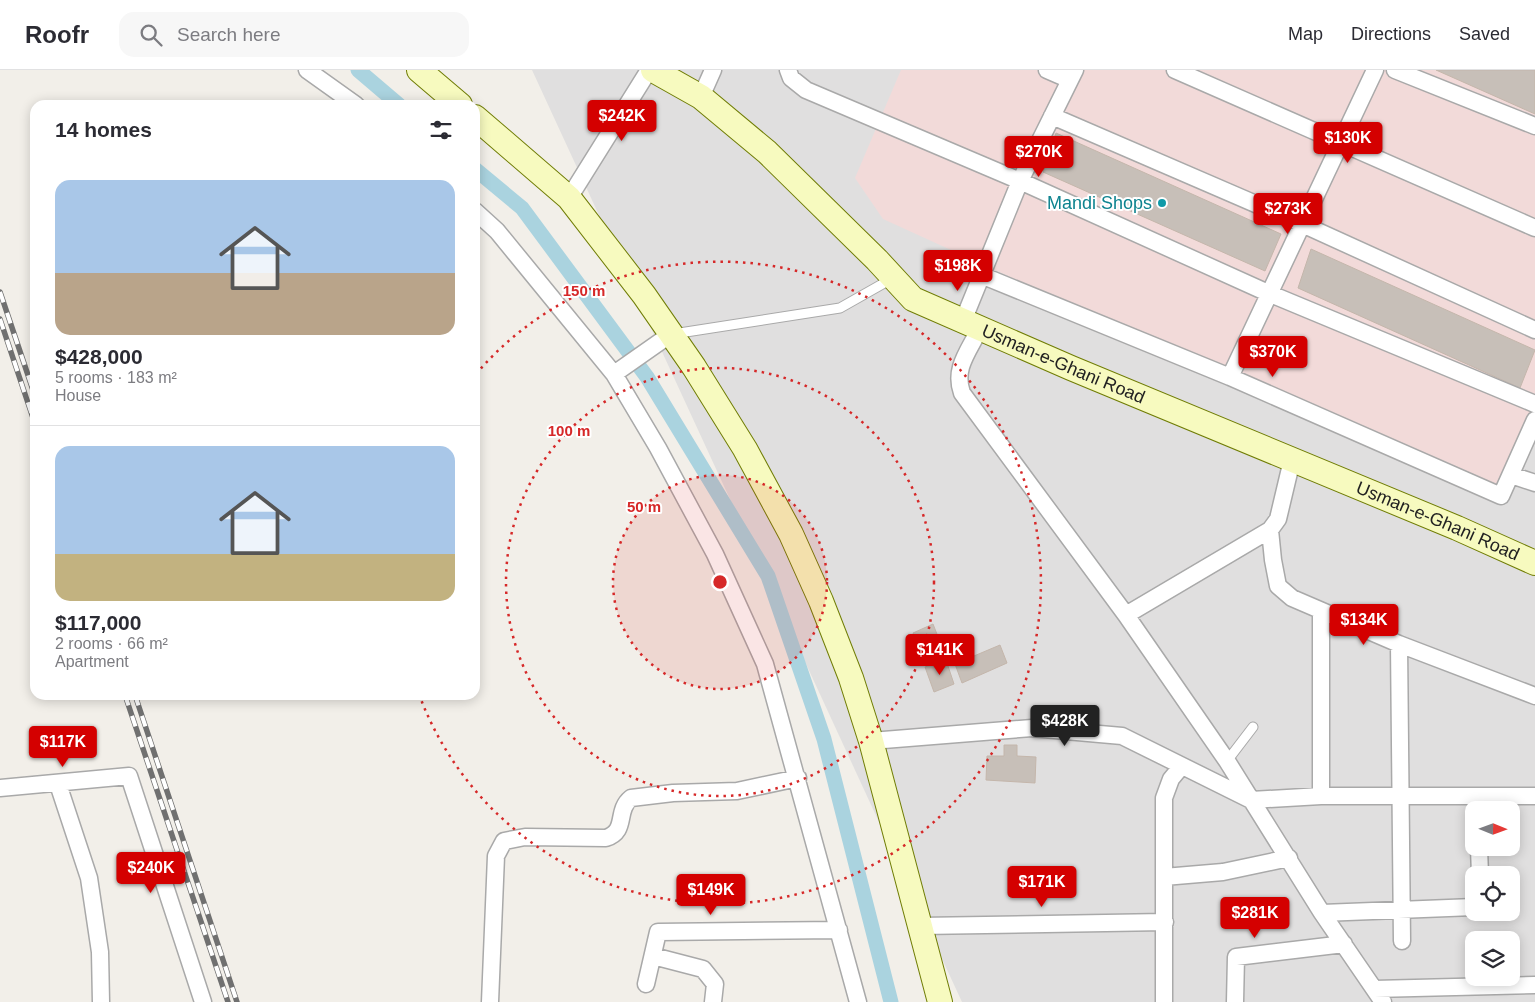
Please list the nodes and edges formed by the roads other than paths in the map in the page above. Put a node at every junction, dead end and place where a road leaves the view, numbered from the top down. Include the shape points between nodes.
1 (307, 70) edge
2 (420, 70) edge
3 (651, 70) edge
4 (713, 70) edge
5 (788, 70) edge
6 (1047, 70) edge
7 (1175, 70) edge
8 (1375, 70) edge
9 (1395, 70) edge
10 (1072, 75) edge
11 (701, 97) junction
12 (349, 100) edge
13 (454, 100) edge
14 (1052, 116) junction
15 (480, 121) edge
16 (1535, 126) edge
17 (1342, 144) junction
18 (1020, 181) junction
19 (569, 198) junction
20 (480, 215) edge
21 (1302, 224) junction
22 (1535, 228) edge
23 (981, 276) junction
24 (894, 278) junction
25 (1268, 293) junction
26 (972, 325) junction
27 (1535, 330) edge
28 (661, 341) junction
29 (617, 372) junction
30 (1230, 377) junction
31 (1535, 404) edge
32 (1535, 420) edge
33 (1292, 460) junction
34 (1511, 475) junction
35 (1535, 482) edge
36 (1270, 530) junction
37 (1535, 563) edge
38 (1320, 611) junction
39 (1126, 615) junction
40 (1399, 644) junction
41 (1535, 696) edge
42 (1254, 727) dead end
43 (871, 741) junction
44 (1227, 761) junction
45 (1181, 767) junction
46 (798, 778) junction
47 (58, 784) junction
48 (0, 788) edge
49 (1321, 796) junction
50 (1399, 796) junction
51 (1535, 796) edge
52 (1251, 800) junction
53 (1495, 801) edge
54 (1465, 802) edge
55 (1289, 858) junction
56 (1164, 877) junction
57 (1465, 907) edge
58 (1402, 909) junction
59 (1322, 912) junction
60 (1165, 922) junction
61 (920, 926) junction
62 (839, 930) junction
63 (1402, 941) dead end
64 (1344, 944) junction
65 (653, 956) junction
66 (646, 984) dead end
67 (1535, 985) edge
68 (1379, 996) edge
69 (101, 1002) edge
70 (202, 1002) edge
71 (490, 1002) edge
72 (713, 1002) edge
73 (858, 1002) edge
74 (940, 1002) edge
75 (1164, 1002) edge
76 (1235, 1002) edge

1 - 12 street
2 - 13 street
3 - 11 street, Usman-e-Ghani Road
3 - 19 street
4 - 11 street
5 - 18 street via 791,78 806,90
6 - 10 street
7 - 17 street
8 - 17 street
9 - 16 street
10 - 14 street
11 - 24 street, Usman-e-Ghani Road via 767,152
14 - 18 street
14 - 21 street
15 - 19 street
17 - 21 street
17 - 22 street
18 - 23 street
18 - 25 street
19 - 28 street via 644,295
20 - 29 street via 498,231
21 - 25 street
21 - 27 street
23 - 26 street
23 - 30 street
24 - 26 street, Usman-e-Ghani Road via 913,299
24 - 28 lane via 840,308
25 - 30 street
25 - 31 street
26 - 33 street, Usman-e-Ghani Road
26 - 39 street via 957,381 962,394
28 - 29 street
28 - 43 street via 694,366 746,450 791,534 844,661
29 - 46 street via 710,546 765,664
30 - 34 street via 1501,496
32 - 34 street
33 - 36 street via 1278,519
33 - 37 street, Usman-e-Ghani Road
34 - 35 street
36 - 38 street via 1278,586 1292,598
36 - 39 street
38 - 40 street
38 - 49 street
39 - 44 street
40 - 41 street
40 - 50 street
42 - 44 lane
43 - 45 street via 1032,728 1122,736
43 - 61 street
44 - 52 street
45 - 52 street
45 - 56 street via 1171,779 1164,798
46 - 62 street
46 - 71 street via 737,791 631,798 626,802 619,830 606,838 525,837 504,841 496,856
47 - 48 street
47 - 69 street via 89,878 100,952
47 - 70 street via 129,776
49 - 50 street
49 - 52 street
50 - 54 street
50 - 58 street
51 - 53 street
52 - 55 street
55 - 56 street via 1223,872
55 - 59 street
56 - 60 street
57 - 58 street
58 - 59 street
58 - 63 street
59 - 64 street
60 - 61 street
60 - 75 street
61 - 74 street
62 - 65 street via 658,932
62 - 73 street
64 - 68 street
64 - 76 street via 1236,957
65 - 66 street
65 - 72 street via 703,969 714,984
67 - 68 street

